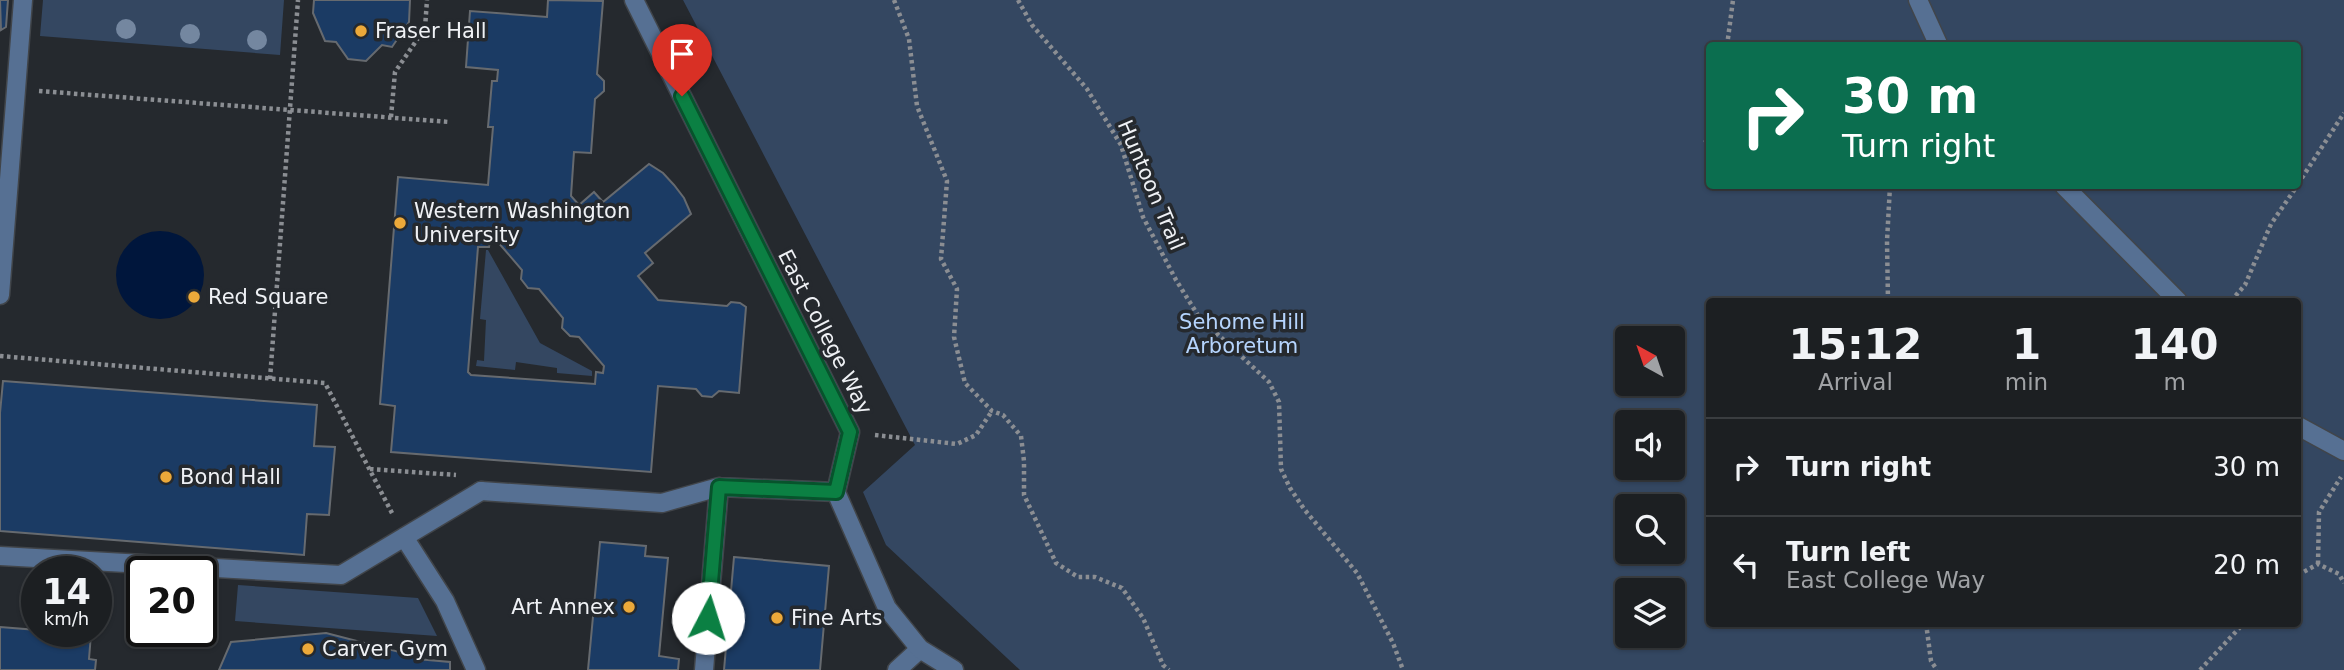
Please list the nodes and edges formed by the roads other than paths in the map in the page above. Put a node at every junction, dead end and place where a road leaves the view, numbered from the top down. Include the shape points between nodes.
1 (23, 0) edge
2 (634, 0) edge
3 (1917, 0) edge
4 (1938, 42) edge
5 (2067, 189) edge
6 (0, 295) edge
7 (2175, 298) edge
8 (2301, 428) edge
9 (2344, 451) edge
10 (719, 487) junction
11 (836, 492) junction
12 (404, 537) junction
13 (0, 556) edge
14 (920, 649) junction
15 (476, 670) edge
16 (704, 670) edge
17 (897, 670) edge
18 (954, 670) edge

1 - 6 street
2 - 11 street, East College Way via 850,432
3 - 4 street
5 - 7 street
8 - 9 street
10 - 11 street
10 - 12 street via 662,503 481,491
10 - 16 street
11 - 14 street via 887,608
12 - 13 street via 341,575
12 - 15 street via 446,601
14 - 17 street
14 - 18 street

